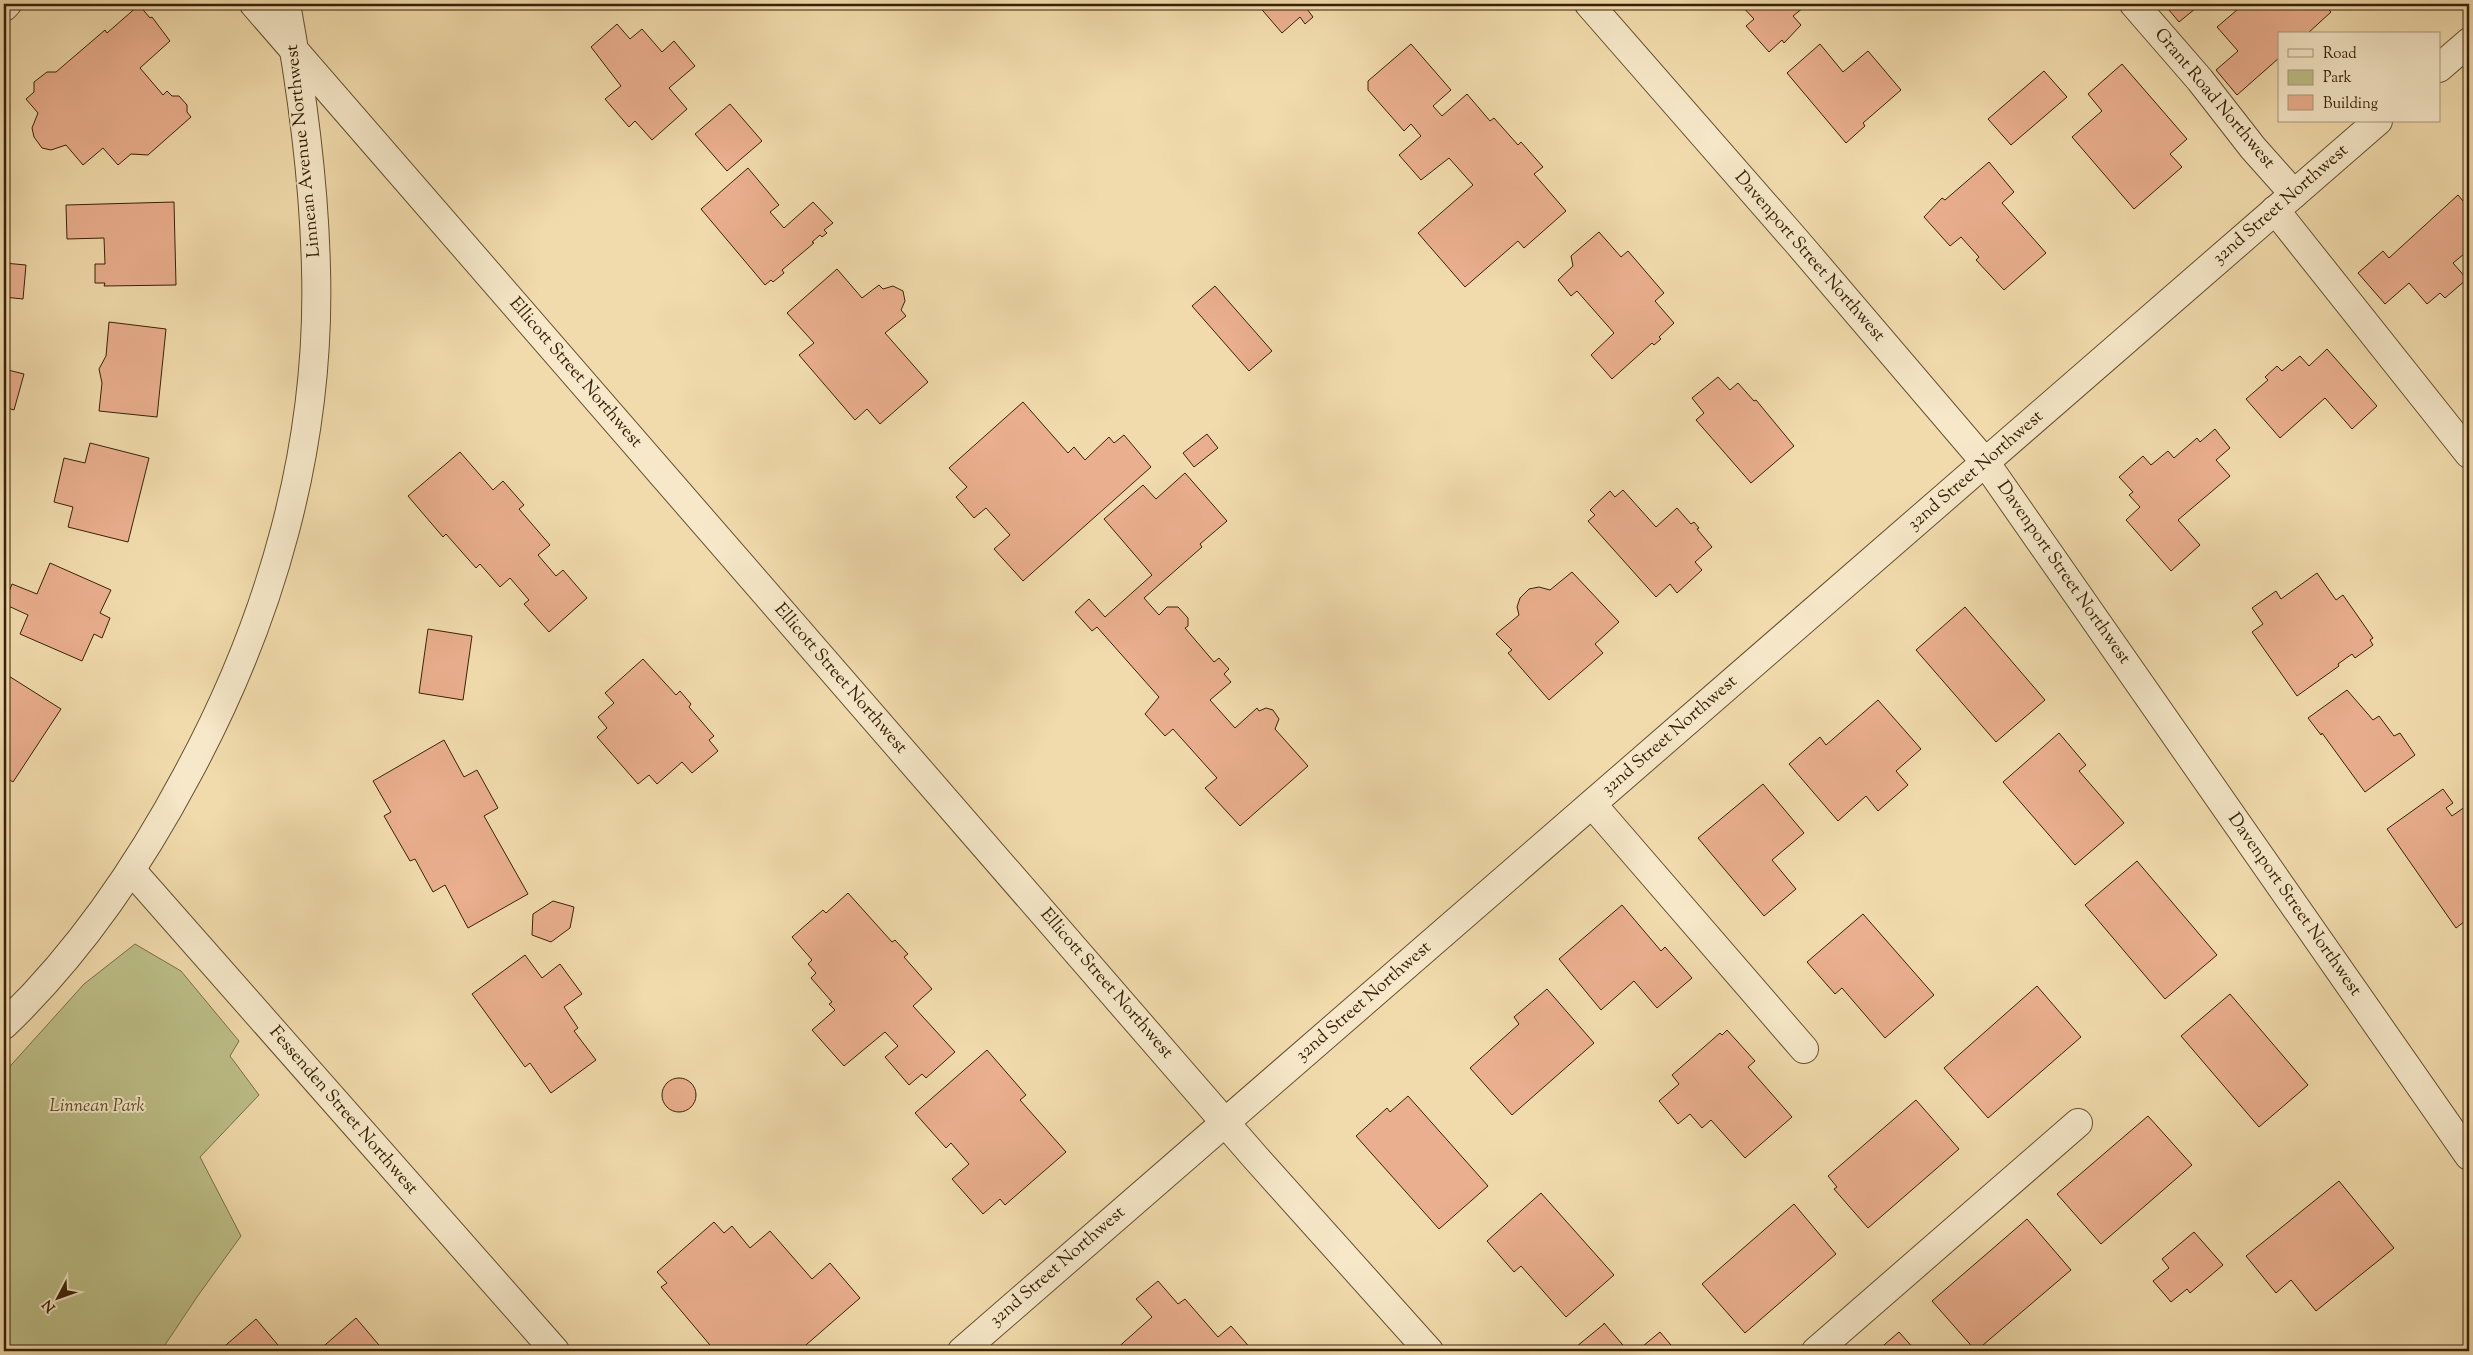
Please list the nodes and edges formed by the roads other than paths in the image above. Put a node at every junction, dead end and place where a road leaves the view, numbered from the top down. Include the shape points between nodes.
1 (8, 4) edge
2 (254, 4) edge
3 (286, 4) edge
4 (1589, 4) edge
5 (2134, 4) edge
6 (4, 7) edge
7 (2469, 42) edge
8 (294, 50) junction
9 (2440, 67) edge
10 (2377, 122) edge
11 (2284, 202) junction
12 (2469, 454) edge
13 (1985, 462) junction
14 (1592, 804) junction
15 (132, 870) junction
16 (4, 1026) edge
17 (1804, 1050) dead end
18 (1225, 1122) junction
19 (2078, 1123) dead end
20 (2469, 1156) edge
21 (555, 1351) edge
22 (962, 1351) edge
23 (1429, 1351) edge
24 (1816, 1351) edge

1 - 6 street
2 - 8 street, Ellicott Street Northwest
3 - 8 street, Linnean Avenue Northwest
4 - 13 street, Davenport Street Northwest
5 - 11 street, Grant Road Northwest via 2253,148
7 - 9 street
8 - 15 street, Linnean Avenue Northwest via 312,188 316,271 311,382 293,498 266,596 230,691 164,819
8 - 18 street, Ellicott Street Northwest
10 - 11 street, 32nd Street Northwest
11 - 12 street, Grant Road Northwest
11 - 13 street, 32nd Street Northwest
13 - 14 street, 32nd Street Northwest
13 - 20 street, Davenport Street Northwest
14 - 17 street
14 - 18 street, 32nd Street Northwest
15 - 16 street, Linnean Avenue Northwest via 69,955
15 - 21 street, Fessenden Street Northwest
18 - 22 street, 32nd Street Northwest
18 - 23 street, Ellicott Street Northwest
19 - 24 street

